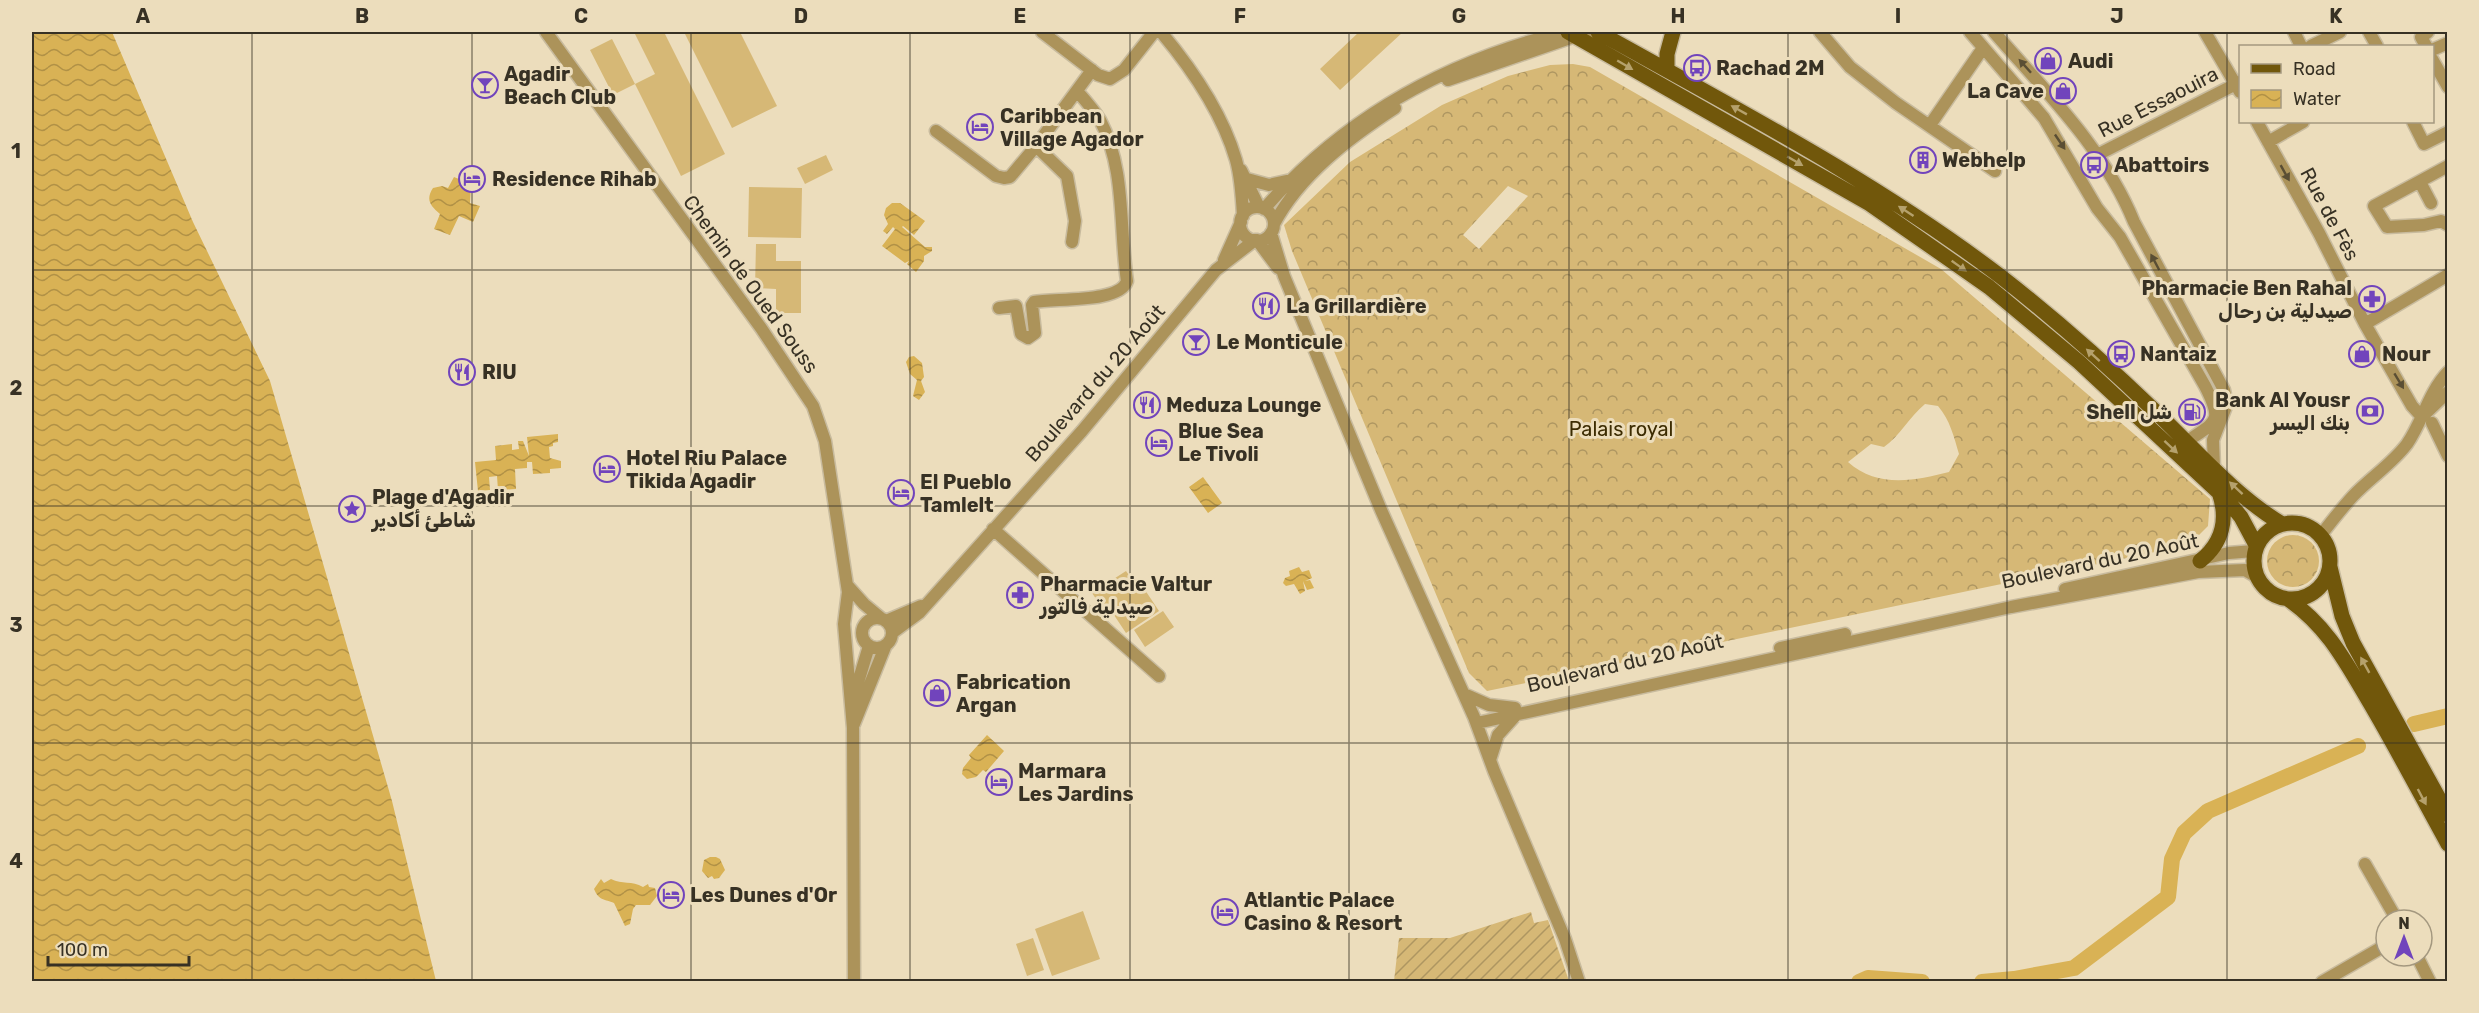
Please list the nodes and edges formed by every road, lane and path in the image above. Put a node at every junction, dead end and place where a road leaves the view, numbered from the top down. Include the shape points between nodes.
1 (546, 32) edge
2 (1042, 32) edge
3 (1154, 32) edge
4 (1161, 32) edge
5 (1673, 32) edge
6 (1820, 32) edge
7 (1970, 32) edge
8 (1994, 32) edge
9 (2205, 32) edge
10 (2340, 32) edge
11 (2428, 32) edge
12 (1599, 33) edge
13 (1571, 34) edge
14 (2448, 43) edge
15 (2313, 45) edge
16 (2426, 45) edge
17 (1983, 48) junction
18 (2434, 50) edge
19 (2434, 61) edge
20 (1092, 70) junction
21 (1667, 70) junction
22 (2446, 79) edge
23 (2239, 86) edge
24 (1077, 91) junction
25 (2258, 123) edge
26 (2301, 123) edge
27 (2414, 123) edge
28 (1930, 125) junction
29 (936, 131) dead end
30 (2448, 132) edge
31 (2268, 142) junction
32 (1036, 146) junction
33 (2097, 155) junction
34 (1236, 161) junction
35 (2448, 166) edge
36 (1995, 171) dead end
37 (1247, 179) junction
38 (1292, 180) junction
39 (2420, 182) junction
40 (2431, 203) dead end
41 (1262, 208) junction
42 (1242, 219) junction
43 (2445, 221) edge
44 (1272, 229) junction
45 (1256, 240) junction
46 (1072, 242) dead end
47 (1220, 266) junction
48 (1284, 276) junction
49 (2448, 276) edge
50 (1994, 282) junction
51 (999, 308) dead end
52 (2365, 324) junction
53 (2448, 372) edge
54 (2448, 392) edge
55 (2427, 420) junction
56 (2186, 442) junction
57 (2448, 456) edge
58 (2214, 468) junction
59 (2219, 492) junction
60 (2282, 524) junction
61 (993, 529) junction
62 (2321, 536) junction
63 (2255, 548) junction
64 (2200, 561) junction
65 (2330, 567) junction
66 (2257, 578) junction
67 (847, 588) junction
68 (2288, 599) junction
69 (925, 604) junction
70 (884, 620) junction
71 (863, 631) junction
72 (892, 633) junction
73 (869, 646) junction
74 (885, 647) junction
75 (1159, 676) dead end
76 (1464, 694) junction
77 (851, 707) junction
78 (1516, 711) junction
79 (1476, 720) junction
80 (2388, 720) junction
81 (853, 728) junction
82 (2403, 747) junction
83 (1490, 760) junction
84 (2448, 815) edge
85 (2448, 844) edge
86 (2365, 864) dead end
87 (2390, 908) edge
88 (2374, 952) edge
89 (854, 981) edge
90 (1579, 981) edge
91 (2322, 981) edge

1 - 67 street, Chemin de Oued Souss via 813,406 825,441
2 - 20 street
3 - 20 street via 1115,77 1104,78
4 - 34 street, Boulevard du 20 Août via 1213,106
5 - 21 main road
6 - 28 street via 1850,67
7 - 17 street
33 -> 8 street
9 - 23 street
10 - 15 street
11 - 16 street via 2421,36
12 - 13 street
12 - 21 main road
13 - 38 street via 1546,37 1484,57 1432,79 1355,124
13 - 44 street via 1563,42 1461,75 1396,107 1315,171 1284,206
13 -> 50 main road via 1870,204
14 - 18 street
17 - 28 street
17 -> 56 street via 2044,118 2097,208 2120,237 2215,405 2214,423
19 - 22 street
20 - 24 street
50 -> 21 main road via 1910,213 1770,127
23 - 33 street, Rue Essaouira
24 - 32 street
24 - 51 street via 1101,122 1113,156 1126,286 1103,296 1034,302 1035,333 1028,338 1021,334 1016,306
25 - 31 street, Rue de Fès
26 - 31 street
27 - 30 street via 2424,144
28 - 36 street
29 - 32 street via 1004,178 1010,177
31 -> 52 street, Rue de Fès
32 - 46 street via 1067,176 1075,221
58 -> 33 street via 2213,440 2227,397
34 - 37 street, Boulevard du 20 Août
34 - 42 street, Boulevard du 20 Août
35 - 39 street
37 - 38 street via 1269,184
37 - 41 street, Boulevard du 20 Août
38 - 41 street
39 - 40 street
39 - 43 street via 2374,207 2387,228
41 - 42 street via 1250,209
41 - 44 street via 1271,214
42 - 45 street via 1244,234
42 - 47 street, Boulevard du 20 Août
44 - 45 street via 1265,238
44 - 48 street
45 - 47 street, Boulevard du 20 Août
45 - 48 street
47 - 61 street, Boulevard du 20 Août via 1103,407
48 - 76 street via 1381,510
49 - 52 street
56 -> 50 main road via 2089,351
50 -> 59 main road
52 -> 55 street, Rue de Fès via 2412,406
53 - 55 street via 2429,397
54 - 55 street
55 - 57 street, Rue de Fès
55 - 62 street via 2401,452 2354,495
56 - 58 main road
60 -> 58 main road via 2249,501
59 - 63 main road via 2241,517
59 - 64 main road via 2223,529
60 - 62 main road via 2300,524
60 - 63 main road via 2267,532
61 - 69 street, Boulevard du 20 Août
61 - 75 street
62 - 65 main road via 2329,552
63 - 64 street, Boulevard du 20 Août
63 - 66 main road
64 - 78 street, Boulevard du 20 Août via 1818,640
65 - 68 main road via 2326,578 2310,595
80 -> 65 main road via 2347,630
66 - 68 main road via 2270,592
66 - 78 street, Boulevard du 20 Août via 2245,570 2234,569 2187,574
67 - 70 street
67 - 71 street, Chemin de Oued Souss via 859,610
67 - 77 street, Chemin de Oued Souss via 845,639
68 - 80 main road via 2306,611 2332,641
69 - 70 street, Boulevard du 20 Août
69 - 72 street, Boulevard du 20 Août via 912,620
70 - 71 street via 870,620
70 - 72 street
71 - 73 street
72 - 74 street
73 - 74 street
73 - 77 street
74 - 81 street
76 - 78 street
76 - 79 street
77 - 81 street, Chemin de Oued Souss
78 - 79 street, Boulevard du 20 Août
78 - 83 street via 1498,735
79 - 83 street
80 - 82 main road
81 - 89 street, Chemin de Oued Souss
82 - 84 main road
82 -> 85 main road
83 - 90 street
86 - 87 street
88 - 91 street

